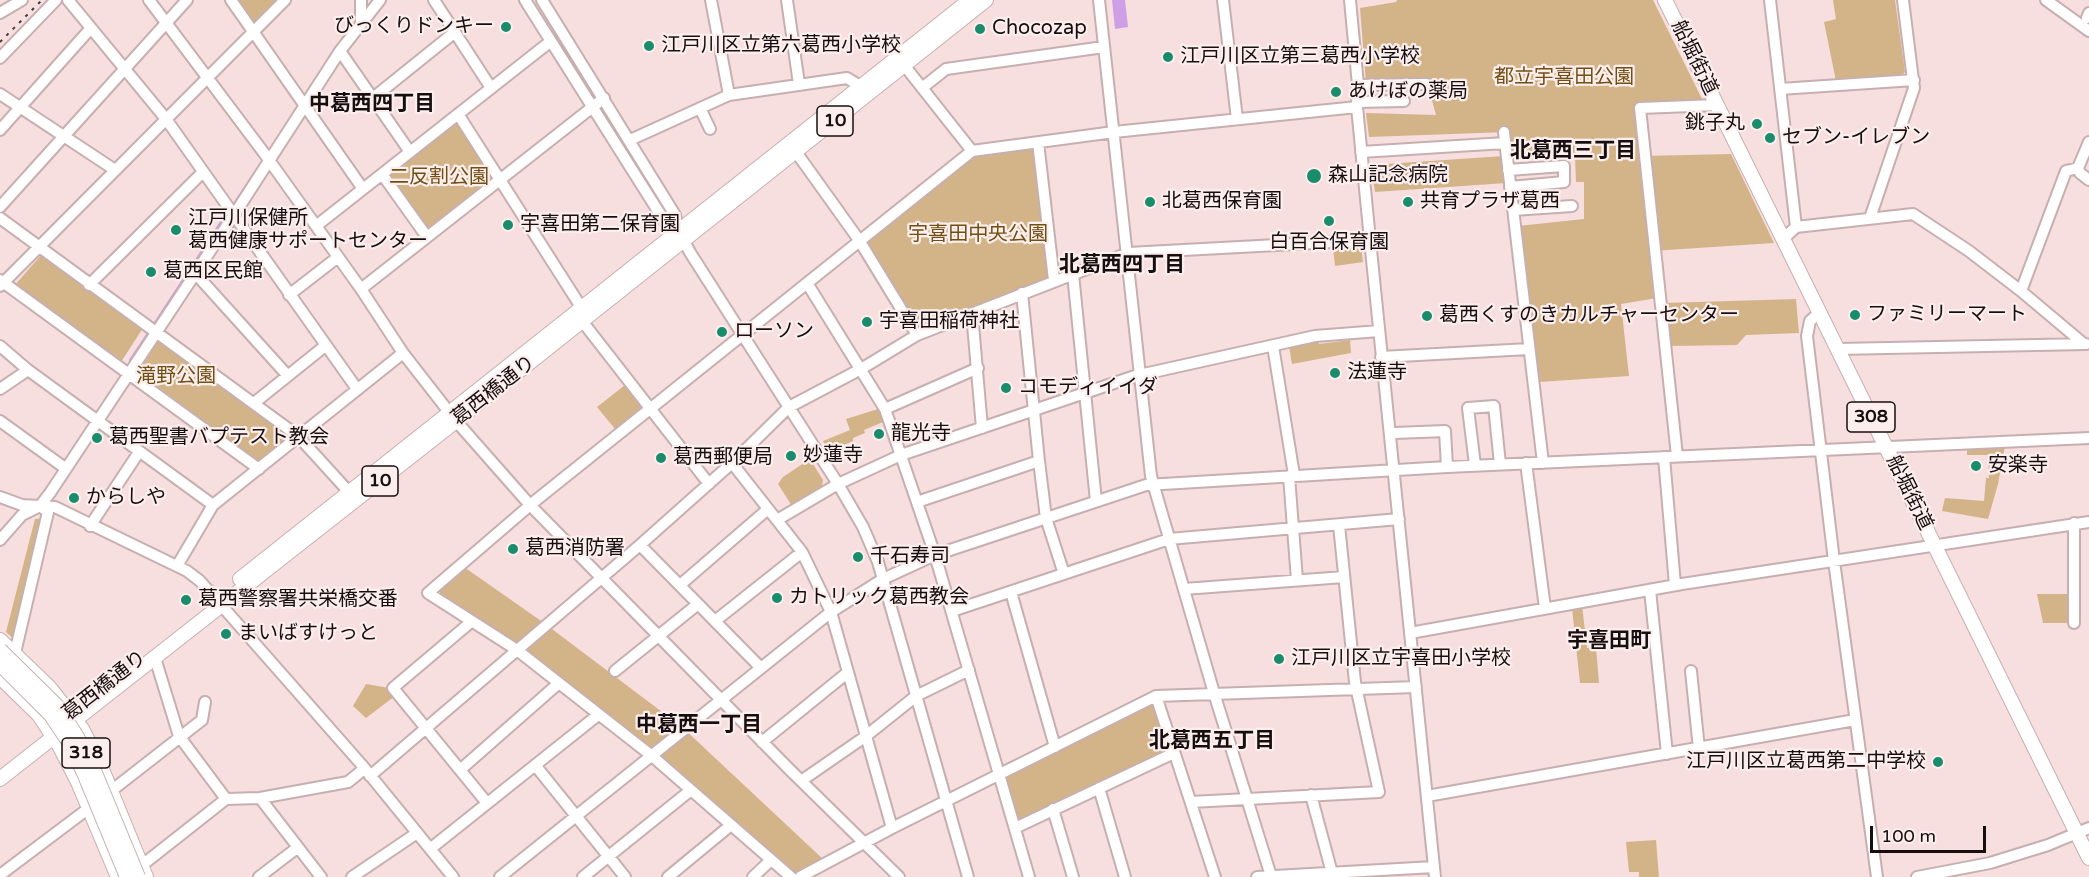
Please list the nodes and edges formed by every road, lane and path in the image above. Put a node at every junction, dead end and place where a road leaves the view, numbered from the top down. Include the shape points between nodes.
1 (22, 0) edge
2 (56, 0) edge
3 (68, 0) edge
4 (149, 0) edge
5 (188, 0) edge
6 (231, 0) edge
7 (285, 0) edge
8 (361, 0) edge
9 (380, 0) edge
10 (434, 0) edge
11 (525, 0) edge
12 (542, 0) edge
13 (711, 0) edge
14 (787, 0) edge
15 (970, 0) edge
16 (986, 0) edge
17 (1099, 0) edge
18 (1223, 0) edge
19 (1350, 0) edge
20 (1665, 0) edge
21 (1770, 0) edge
22 (1902, 0) edge
23 (2046, 0) edge
24 (0, 13) edge
25 (166, 23) junction
26 (361, 23) junction
27 (91, 28) junction
28 (2089, 31) edge
29 (253, 32) junction
30 (455, 32) junction
31 (551, 40) junction
32 (1104, 47) junction
33 (340, 51) junction
34 (0, 58) edge
35 (904, 65) junction
36 (125, 68) junction
37 (208, 77) junction
38 (1914, 80) junction
39 (800, 84) junction
40 (1426, 84) dead end
41 (1358, 85) junction
42 (860, 86) junction
43 (491, 88) junction
44 (922, 88) junction
45 (1780, 89) junction
46 (0, 94) edge
47 (729, 95) junction
48 (372, 98) junction
49 (604, 98) junction
50 (1404, 101) dead end
51 (1357, 104) junction
52 (1717, 105) junction
53 (304, 106) junction
54 (21, 107) junction
55 (592, 107) junction
56 (700, 108) junction
57 (458, 114) junction
58 (166, 119) junction
59 (1237, 119) junction
60 (710, 129) dead end
61 (0, 130) edge
62 (1114, 132) junction
63 (64, 136) junction
64 (630, 140) junction
65 (1038, 142) junction
66 (2089, 142) edge
67 (972, 151) junction
68 (410, 152) junction
69 (796, 152) junction
70 (1361, 152) junction
71 (269, 160) junction
72 (2078, 168) junction
73 (116, 170) junction
74 (1508, 170) junction
75 (203, 172) junction
76 (382, 174) junction
77 (499, 179) junction
78 (2089, 180) edge
79 (1510, 187) junction
80 (363, 189) junction
81 (1572, 206) dead end
82 (0, 207) edge
83 (1513, 210) junction
84 (234, 214) junction
85 (0, 218) edge
86 (1870, 218) junction
87 (316, 226) junction
88 (1796, 227) junction
89 (681, 236) junction
90 (427, 237) junction
91 (1783, 238) junction
92 (859, 240) junction
93 (1370, 240) junction
94 (40, 247) junction
95 (1128, 253) junction
96 (338, 257) junction
97 (195, 273) junction
98 (1073, 274) junction
99 (1054, 280) junction
100 (1, 283) edge
101 (807, 283) junction
102 (89, 285) junction
103 (361, 289) junction
104 (2021, 291) junction
105 (1022, 293) junction
106 (289, 294) junction
107 (1819, 313) junction
108 (581, 314) junction
109 (972, 314) junction
110 (1379, 331) junction
111 (156, 332) junction
112 (743, 334) junction
113 (917, 335) junction
114 (2086, 344) edge
115 (0, 346) edge
116 (325, 346) junction
117 (1273, 346) junction
118 (1529, 349) junction
119 (1838, 349) junction
120 (403, 352) junction
121 (1382, 357) junction
122 (978, 368) junction
123 (861, 369) junction
124 (28, 370) junction
125 (130, 372) junction
126 (1141, 375) junction
127 (288, 376) junction
128 (0, 388) edge
129 (357, 389) junction
130 (1085, 393) junction
131 (254, 403) junction
132 (789, 407) junction
133 (651, 409) junction
134 (885, 409) junction
135 (1034, 412) junction
136 (453, 417) junction
137 (0, 420) edge
138 (97, 421) junction
139 (982, 428) junction
140 (1395, 433) dead end
141 (298, 436) junction
142 (2089, 438) edge
143 (1886, 446) junction
144 (1821, 450) junction
145 (139, 452) junction
146 (901, 455) junction
147 (1677, 456) junction
148 (1664, 457) junction
149 (1039, 461) junction
150 (732, 463) junction
151 (1526, 463) junction
152 (1543, 463) junction
153 (1500, 464) junction
154 (1475, 465) junction
155 (1447, 466) junction
156 (66, 468) junction
157 (260, 469) junction
158 (1393, 470) junction
159 (1291, 476) junction
160 (1153, 483) junction
161 (709, 484) junction
162 (838, 484) junction
163 (349, 492) junction
164 (0, 497) edge
165 (1096, 501) junction
166 (917, 502) junction
167 (213, 505) junction
168 (530, 505) junction
169 (39, 506) junction
170 (768, 509) junction
171 (1046, 518) junction
172 (1399, 519) junction
173 (777, 520) junction
174 (2089, 522) edge
175 (2074, 523) junction
176 (1339, 525) junction
177 (90, 526) junction
178 (1292, 529) junction
179 (1169, 539) junction
180 (0, 540) edge
181 (640, 545) junction
182 (1935, 546) junction
183 (802, 552) junction
184 (935, 555) junction
185 (1834, 561) junction
186 (177, 566) junction
187 (1064, 574) junction
188 (601, 578) junction
189 (1344, 578) junction
190 (883, 579) junction
191 (1297, 580) junction
192 (680, 585) junction
193 (1675, 585) junction
194 (1184, 589) junction
195 (1650, 590) junction
196 (1011, 592) junction
197 (219, 601) junction
198 (698, 604) junction
199 (1545, 608) junction
200 (952, 611) junction
201 (831, 612) junction
202 (716, 621) junction
203 (471, 622) junction
204 (2074, 623) dead end
205 (1410, 633) junction
206 (659, 635) junction
207 (0, 640) edge
208 (0, 650) edge
209 (517, 650) junction
210 (15, 653) junction
211 (155, 658) junction
212 (0, 664) edge
213 (761, 668) junction
214 (969, 670) junction
215 (615, 671) dead end
216 (1692, 671) dead end
217 (847, 674) junction
218 (0, 677) edge
219 (559, 683) junction
220 (1416, 687) junction
221 (1356, 689) junction
222 (1214, 693) junction
223 (916, 696) junction
224 (1156, 696) junction
225 (721, 699) junction
226 (205, 702) dead end
227 (598, 715) junction
228 (74, 717) junction
229 (1855, 720) junction
230 (426, 729) junction
231 (52, 734) junction
232 (179, 736) junction
233 (866, 736) junction
234 (762, 742) junction
235 (1055, 747) junction
236 (1699, 749) junction
237 (1174, 753) junction
238 (1667, 754) junction
239 (652, 756) junction
240 (535, 765) junction
241 (0, 768) edge
242 (460, 770) junction
243 (367, 772) junction
244 (1000, 776) junction
245 (0, 779) edge
246 (801, 781) junction
247 (1099, 788) junction
248 (691, 790) junction
249 (111, 791) junction
250 (1311, 795) junction
251 (1427, 796) junction
252 (260, 798) junction
253 (226, 799) junction
254 (1247, 799) junction
255 (1191, 802) junction
256 (487, 803) junction
257 (946, 803) junction
258 (88, 808) junction
259 (1053, 810) junction
260 (575, 816) junction
261 (731, 825) junction
262 (892, 828) junction
263 (1015, 828) junction
264 (2083, 831) edge
265 (417, 833) junction
266 (864, 843) junction
267 (297, 848) junction
268 (430, 849) junction
269 (608, 856) junction
270 (2089, 858) edge
271 (771, 861) junction
272 (1434, 872) edge
273 (3, 873) edge
274 (142, 873) edge
275 (1332, 873) junction
276 (893, 875) edge
277 (1271, 876) edge
278 (118, 877) edge
279 (128, 877) edge
280 (259, 877) edge
281 (321, 877) edge
282 (352, 877) edge
283 (453, 877) edge
284 (500, 877) edge
285 (583, 877) edge
286 (624, 877) edge
287 (668, 877) edge
288 (753, 877) edge
289 (790, 877) edge
290 (800, 877) edge
291 (968, 877) edge
292 (1029, 877) edge
293 (1073, 877) edge
294 (1125, 877) edge
295 (1215, 877) edge
296 (1257, 877) edge
297 (1877, 877) edge
298 (1917, 877) edge

1 - 24 street
2 - 34 street
3 - 27 street
4 - 25 street
5 - 25 street
6 - 29 street
7 - 29 street
8 - 26 street
9 - 26 street
10 - 30 street
11 - 31 street
12 - 49 street
13 - 47 street
14 - 39 street
15 - 42 main road, 葛西橋通り / 10
16 - 35 main road, 葛西橋通り / 10
17 - 32 street
18 - 59 street
19 - 41 street
20 - 52 main road, 船堀街道 / 308
21 - 45 street
22 - 38 street
23 - 28 street
25 - 36 street
25 - 37 street
26 - 33 street
27 - 36 street
27 - 54 street
29 - 37 street
29 - 53 street
30 - 43 street
30 - 48 street
31 - 43 street
31 - 55 street
32 - 44 street via 946,69
32 - 62 street
33 - 48 street
33 - 53 street
35 - 44 street
35 - 69 main road, 葛西橋通り / 10
36 - 58 street
36 - 63 street
37 - 58 street
37 - 71 street
38 - 45 street
38 - 86 street
39 - 42 street via 847,78
39 - 47 street
40 - 41 street
41 - 51 street
42 - 89 main road, 葛西橋通り / 10
43 - 57 street
44 - 67 street
45 - 88 street
46 - 54 street
47 - 56 street
48 - 68 street
49 - 55 street
49 - 64 street
50 - 51 street
51 - 59 street
51 - 70 street
52 - 91 main road, 船堀街道 / 308
52 - 147 street via 1640,108
53 - 71 street
53 - 80 street
54 - 61 street
54 - 63 street
55 - 77 street
55 - 89 street via 665,222
56 - 60 street
56 - 64 street
57 - 68 street
57 - 77 street
58 - 73 street
58 - 75 street
59 - 62 street
62 - 65 street
62 - 95 street
63 - 73 street
63 - 82 street
64 - 89 street via 675,215
65 - 67 street
65 - 99 street
66 - 72 street
67 - 92 street
68 - 76 street
69 - 89 main road, 葛西橋通り / 10
69 - 92 street
70 - 74 street via 1505,138
70 - 93 street
71 - 84 street
71 - 87 street
72 - 78 street
72 - 104 street via 2066,171
73 - 94 street
74 - 79 street
74 - 79 street via 1564,166 1564,182
75 - 84 street
75 - 102 street
76 - 80 street
76 - 90 street
77 - 90 street
77 - 108 street
79 - 83 street
80 - 87 street
81 - 83 street
83 - 118 street
84 - 97 street
84 - 106 street
85 - 94 street
86 - 88 street
86 - 104 street via 1913,214
87 - 96 street
88 - 91 street
89 - 108 main road, 葛西橋通り / 10
89 - 112 street
90 - 103 street
91 - 107 main road, 船堀街道 / 308
92 - 101 street
92 - 113 street
93 - 95 street
93 - 110 street
94 - 100 street
94 - 102 street
95 - 98 street
95 - 126 street
96 - 103 street
96 - 106 street
97 - 111 street
97 - 127 street
98 - 99 street
98 - 130 street
99 - 105 street
100 - 125 street
101 - 112 street
101 - 123 street
102 - 111 street
103 - 120 street
104 - 114 street
105 - 109 street
105 - 135 street
106 - 116 street
107 - 119 main road, 船堀街道 / 308
107 - 144 street via 1810,321 1807,336
108 - 133 street
108 - 136 main road, 葛西橋通り / 10
109 - 113 street
109 - 122 street
110 - 117 street via 1315,336
110 - 121 street
111 - 125 street
111 - 131 street
112 - 132 street
112 - 133 street
113 - 123 street
114 - 119 street
115 - 124 street
116 - 127 street
116 - 129 street
117 - 126 street
117 - 159 street
118 - 121 street
118 - 152 street
119 - 143 main road, 船堀街道 / 308
120 - 129 street
120 - 136 street
121 - 158 street
122 - 134 street
122 - 139 street
123 - 132 street
123 - 134 street
124 - 128 street
124 - 138 street
125 - 138 street
125 - 157 street
126 - 130 street
126 - 160 street
127 - 131 street
129 - 141 street
130 - 135 street
130 - 165 street
131 - 141 street
132 - 150 street
132 - 162 street
133 - 161 street
133 - 168 street
134 - 146 street
135 - 139 street
135 - 149 street
136 - 163 main road, 葛西橋通り / 10
136 - 168 street
136 - 197 main road, 葛西橋通り / 10
137 - 156 street
138 - 145 street
138 - 156 street
139 - 146 street
140 - 155 street via 1444,431
141 - 157 street
141 - 163 street
142 - 143 street
143 - 144 street
143 - 182 main road, 船堀街道 / 308
144 - 147 street
144 - 185 street
145 - 167 street
145 - 177 street
146 - 162 street
146 - 166 street
147 - 148 street
148 - 152 street
148 - 193 street
149 - 166 street
149 - 171 street
150 - 161 street
150 - 170 street
151 - 152 street
151 - 153 street
151 - 199 street
153 - 154 street
153 - 154 street via 1494,406 1468,408
154 - 155 street
155 - 158 street
156 - 169 street
157 - 167 street
158 - 159 street
158 - 172 street
159 - 160 street
159 - 178 street
160 - 165 street
160 - 179 street
161 - 181 street
162 - 173 street
162 - 190 street via 862,527
163 - 197 main road, 葛西橋通り / 10
164 - 169 street
165 - 171 street
166 - 184 street
167 - 186 street
168 - 188 street
168 - 203 street via 428,594
169 - 177 street via 55,507
169 - 180 street via 22,515
169 - 210 street via 48,512
170 - 173 street
170 - 192 street
171 - 184 street
171 - 187 street
172 - 176 street
172 - 205 street
173 - 183 street
174 - 175 street
175 - 182 street
175 - 204 street
176 - 178 street
176 - 189 street
177 - 186 street
178 - 179 street
178 - 191 street
179 - 187 street
179 - 194 street
181 - 188 street
181 - 192 street
182 - 185 street
182 - 264 main road, 船堀街道 / 308
183 - 201 street
183 - 202 street
184 - 190 street
184 - 200 street
185 - 193 street
185 - 229 street
186 - 197 street via 194,576
187 - 196 street
188 - 206 street
188 - 209 street
189 - 191 street
189 - 221 street
190 - 201 street
190 - 223 street
191 - 194 street
192 - 198 street
193 - 195 street
194 - 222 street
195 - 199 street
195 - 238 street
196 - 200 street
196 - 235 street
197 - 211 main road, 葛西橋通り / 10
197 - 228 main road, 葛西橋通り / 10
197 - 243 street
198 - 202 street
198 - 206 street
199 - 205 street
200 - 214 street
201 - 213 street
201 - 217 street
202 - 213 street
203 - 209 street
203 - 230 street via 393,688
205 - 220 street
206 - 215 street
206 - 225 street
207 - 210 main road
208 - 274 main road, 318, bridge via 51,700 77,737
209 - 219 street
209 - 230 street
210 - 228 main road
211 - 228 main road, 葛西橋通り / 10
211 - 232 street
212 - 279 main road, 318, bridge via 51,715 69,742
213 - 225 street
214 - 223 street
214 - 244 street
216 - 236 street
217 - 233 street
217 - 234 street
218 - 231 main road, 318
219 - 227 street
219 - 242 street
220 - 221 street
220 - 251 street
221 - 222 street
221 - 250 street via 1379,792
222 - 224 street
222 - 254 street
223 - 233 street
223 - 257 street
224 - 235 street
224 - 237 street
225 - 234 street
225 - 239 street
226 - 232 street via 202,720
227 - 239 street
227 - 240 street
228 - 231 main road, 葛西橋通り / 10
228 - 249 main road
229 - 236 street
229 - 297 street
230 - 242 street
230 - 243 street
231 - 241 main road, 葛西橋通り / 10
231 - 245 main road, 葛西橋通り / 10
231 - 258 main road, 318
232 - 249 street
232 - 253 street
233 - 246 street
233 - 262 street
234 - 246 street
235 - 244 street
236 - 238 street
237 - 247 street
237 - 255 street
238 - 251 street
239 - 248 street
239 - 260 street
240 - 256 street
240 - 260 street
242 - 256 street
243 - 252 street via 348,782
243 - 265 street
244 - 257 street
244 - 263 street
246 - 266 street
247 - 259 street
247 - 294 street
248 - 261 street
248 - 269 street
249 - 274 main road
250 - 254 street
250 - 275 street
251 - 272 street
252 - 253 street
252 - 267 street
253 - 274 street
254 - 255 street
254 - 277 street
255 - 295 street
256 - 268 street
257 - 262 street
257 - 291 street
258 - 273 street
258 - 278 main road, 318
259 - 263 street
259 - 293 street
260 - 269 street
260 - 284 street
261 - 271 street
261 - 287 street
262 - 266 street
263 - 292 street
264 - 270 main road, 船堀街道 / 308
264 - 298 street via 1990,863
265 - 268 street
265 - 282 street
266 - 276 street
266 - 290 street
267 - 280 street
267 - 281 street
268 - 283 street
269 - 285 street
269 - 286 street
271 - 288 street
271 - 289 street
272 - 275 street
275 - 277 street
277 - 296 street

